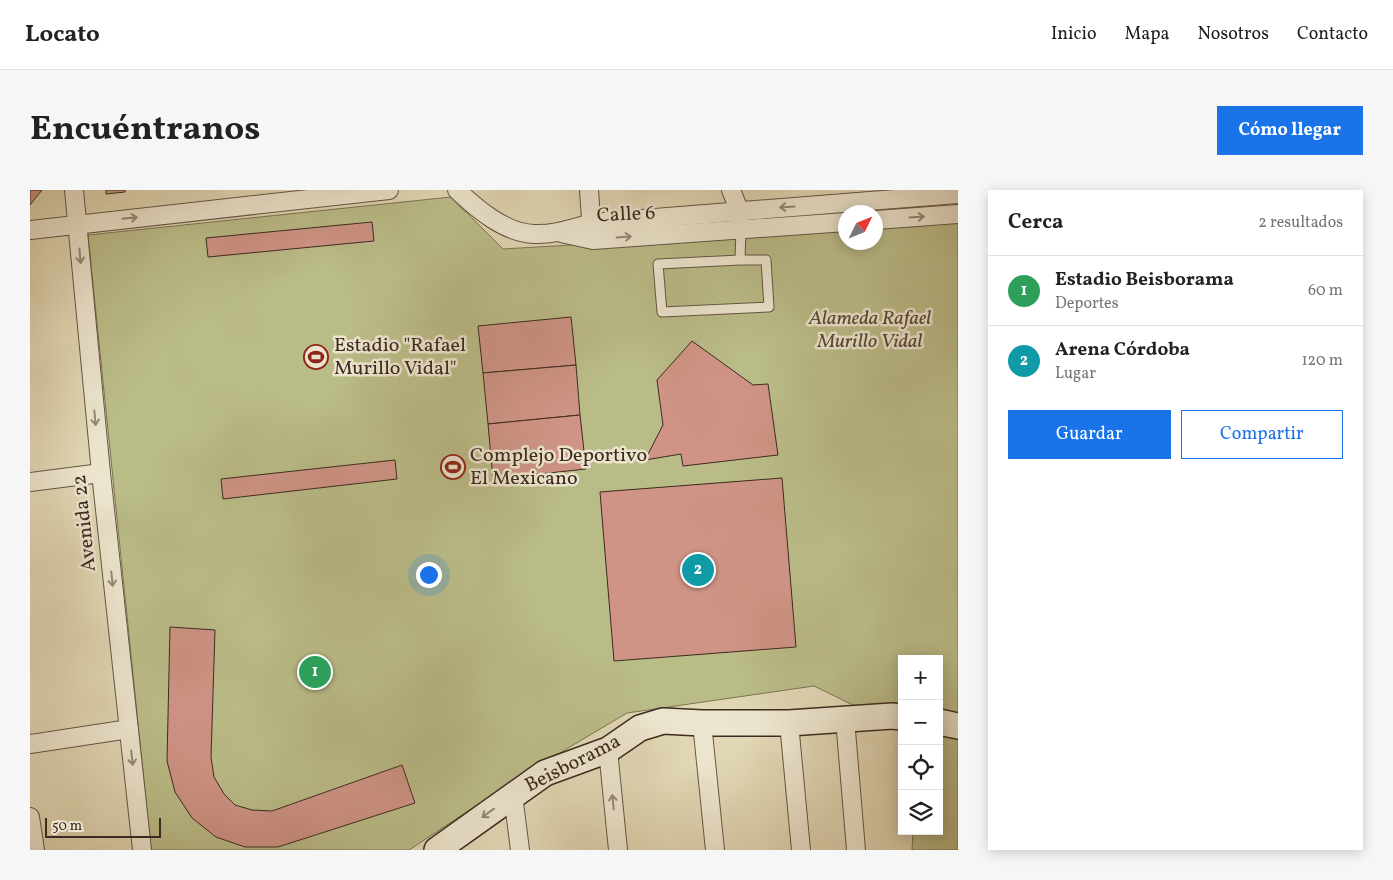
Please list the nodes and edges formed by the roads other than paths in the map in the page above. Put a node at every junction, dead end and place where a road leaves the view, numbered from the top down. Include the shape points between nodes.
1 (74, 190) edge
2 (389, 190) edge
3 (457, 190) edge
4 (589, 190) edge
5 (731, 190) edge
6 (958, 194) edge
7 (270, 196) edge
8 (739, 210) junction
9 (958, 214) edge
10 (883, 219) edge
11 (838, 223) edge
12 (77, 224) junction
13 (741, 229) junction
14 (30, 230) edge
15 (592, 231) junction
16 (740, 260) junction
17 (101, 473) junction
18 (30, 482) edge
19 (898, 717) edge
20 (846, 719) junction
21 (702, 723) junction
22 (789, 723) junction
23 (943, 723) edge
24 (958, 726) edge
25 (129, 729) junction
26 (30, 744) edge
27 (608, 750) junction
28 (513, 795) junction
29 (30, 817) edge
30 (35, 850) edge
31 (142, 850) edge
32 (436, 850) edge
33 (520, 850) edge
34 (618, 850) edge
35 (714, 850) edge
36 (801, 850) edge
37 (856, 850) edge

1 - 12 street, Avenida 22
2 - 7 street
3 - 15 street, Calle 6 via 487,215 513,229 533,234
4 - 15 street
5 - 8 street
6 -> 8 street, Calle 6
12 -> 7 street
8 - 13 street
8 - 15 street, Calle 6
10 -> 9 street
11 - 13 street, Calle 6
12 - 14 street
12 -> 17 street, Avenida 22
15 -> 13 street, Calle 6
13 - 16 lane
16 - 16 lane via 658,264 662,312 769,307 766,260
17 - 18 street
17 -> 25 street, Avenida 22
19 - 20 street, Beisborama
20 - 22 street, Beisborama
20 - 37 street
21 - 22 street, Beisborama
21 - 27 street, Beisborama via 663,721 640,728
21 - 35 street
22 - 36 street
23 - 24 street
25 - 26 street
25 -> 31 street, Avenida 22
27 - 28 street, Beisborama via 545,773
34 -> 27 street
28 -> 32 street, Beisborama
28 - 33 street
29 - 30 street

